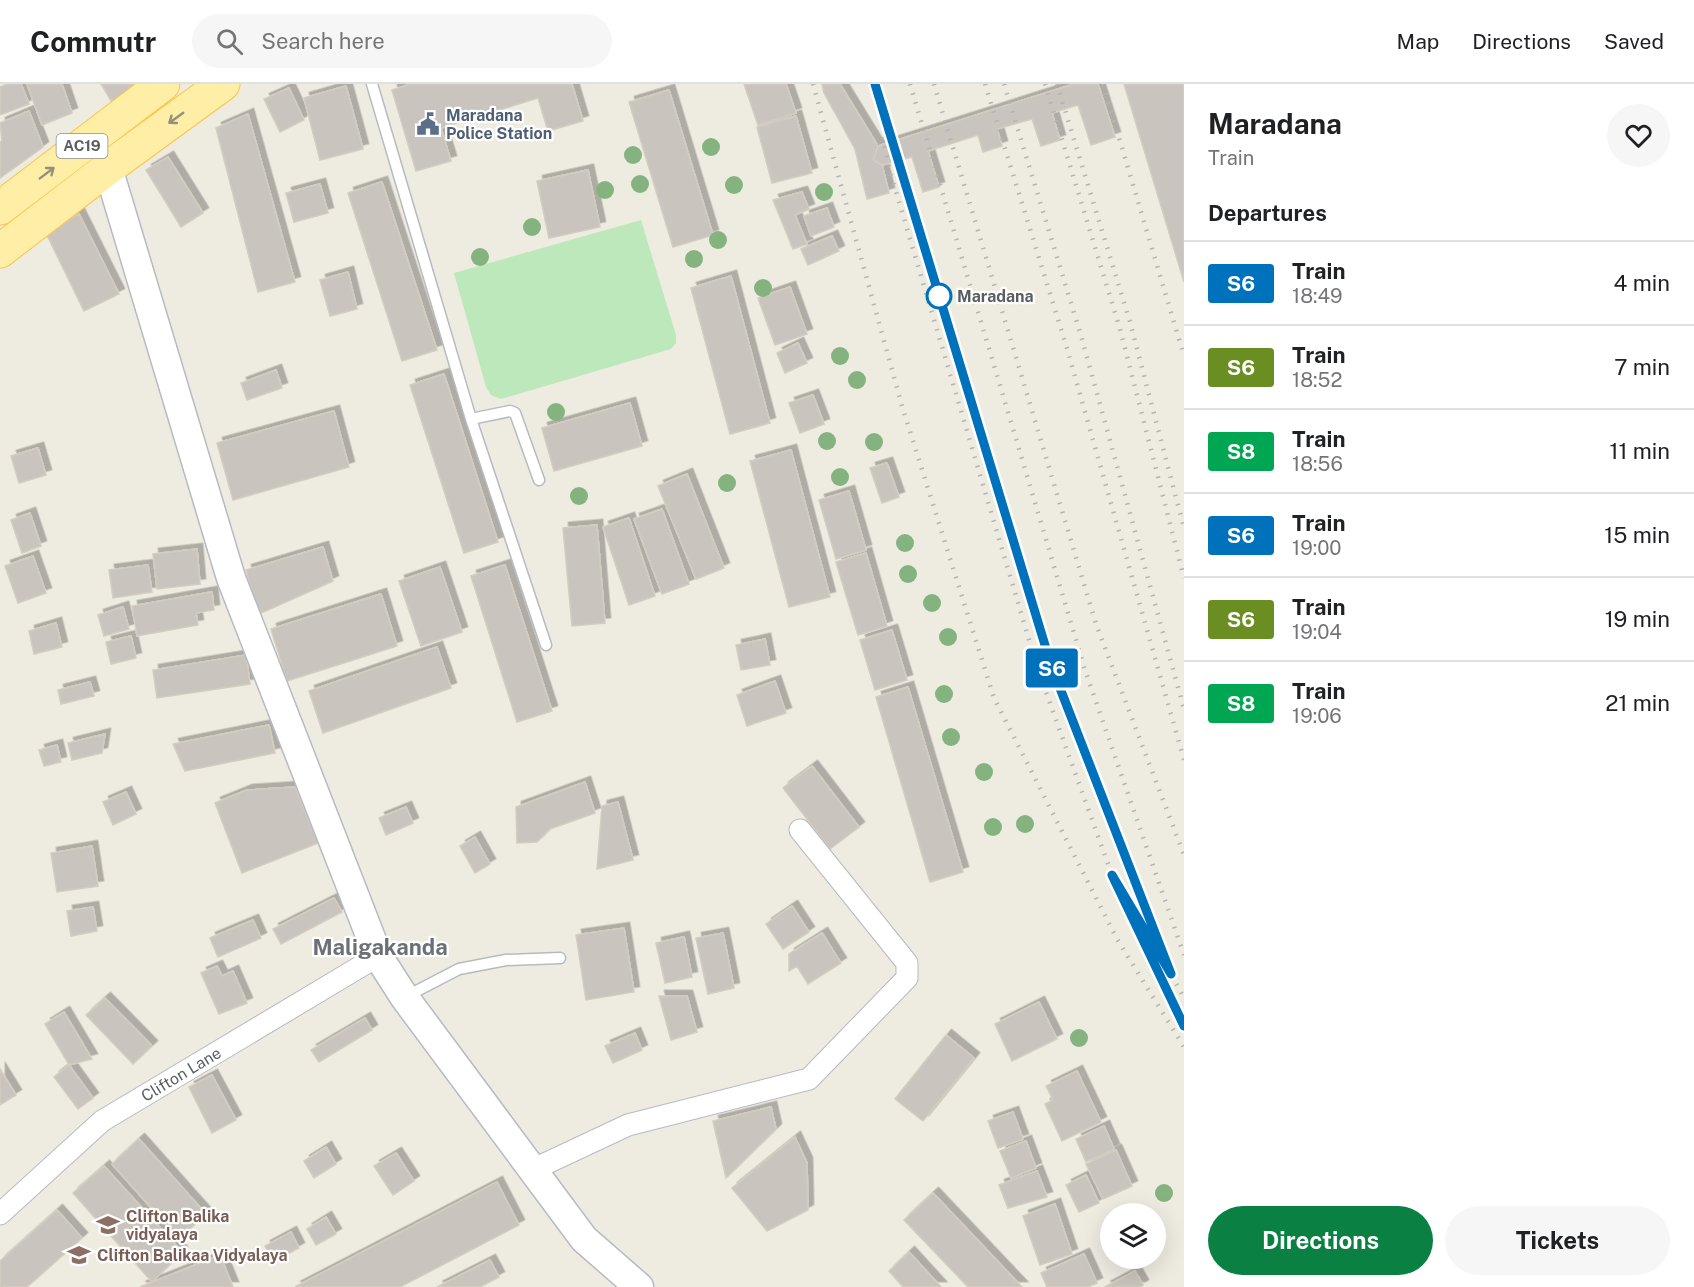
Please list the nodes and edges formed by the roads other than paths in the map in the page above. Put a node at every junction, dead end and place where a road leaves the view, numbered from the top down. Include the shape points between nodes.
1 (163, 84) edge
2 (224, 84) edge
3 (372, 84) edge
4 (108, 168) junction
5 (0, 208) edge
6 (0, 251) edge
7 (471, 419) junction
8 (539, 480) dead end
9 (546, 645) dead end
10 (800, 830) dead end
11 (378, 956) junction
12 (560, 958) dead end
13 (405, 998) junction
14 (532, 1170) junction
15 (0, 1214) edge
16 (639, 1287) edge

5 -> 1 main road, AC19
2 -> 4 main road, AC19
3 - 7 lane
4 - 6 main road, AC19
4 - 11 main road via 231,578
7 - 8 lane via 515,412
7 - 9 lane
10 - 14 street via 907,963 907,978 809,1079 628,1125
11 - 13 main road
11 - 15 street, Clifton Lane via 102,1121
12 - 13 lane via 506,960 459,969
13 - 14 main road
14 - 16 main road via 584,1239

